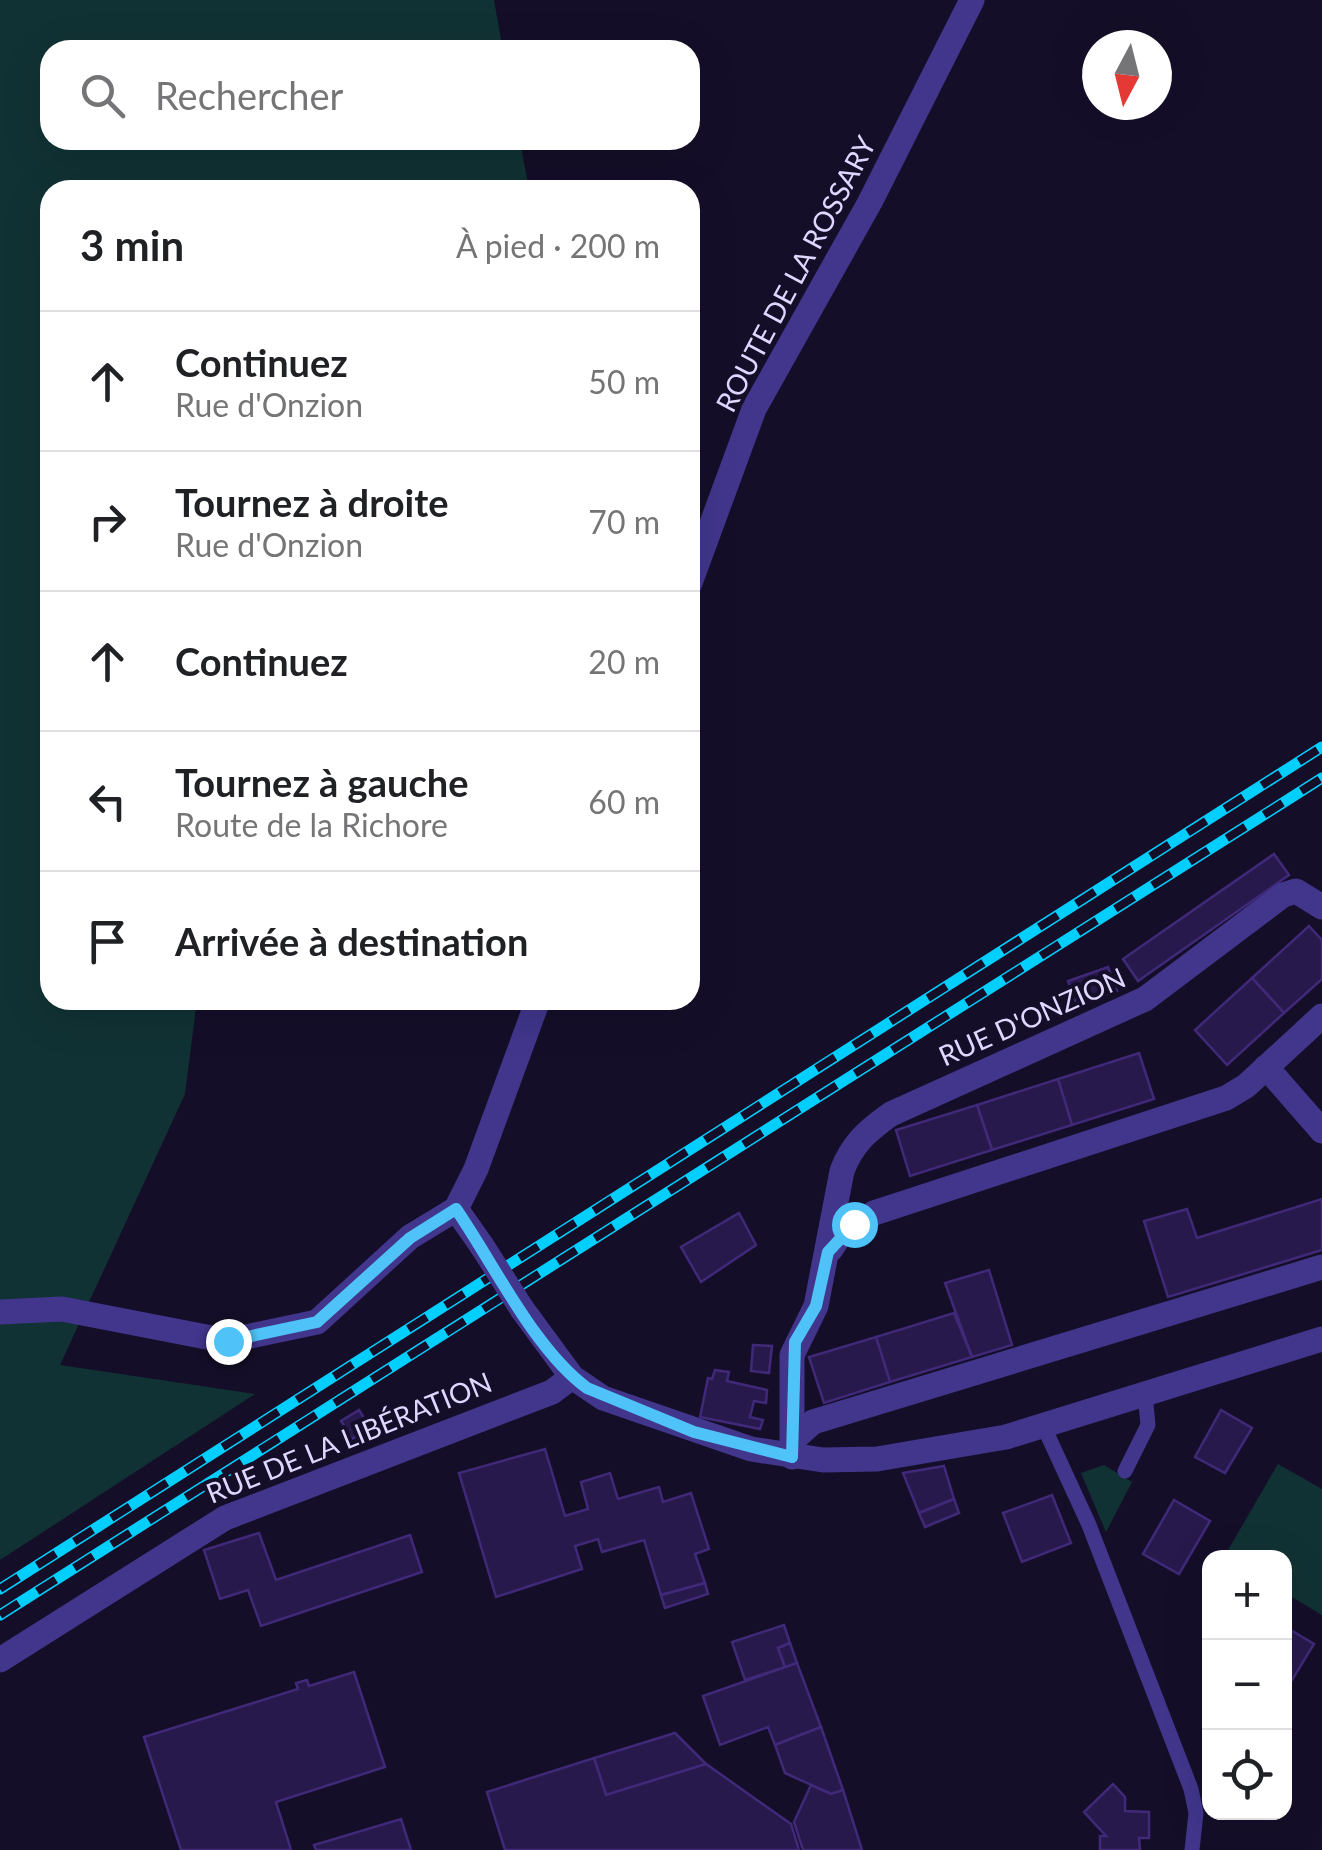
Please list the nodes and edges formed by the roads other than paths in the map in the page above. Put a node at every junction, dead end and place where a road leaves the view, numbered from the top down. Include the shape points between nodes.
1 (972, 0) edge
2 (700, 556) edge
3 (1322, 907) edge
4 (534, 1010) edge
5 (1322, 1016) edge
6 (1266, 1067) junction
7 (1322, 1131) edge
8 (456, 1209) junction
9 (828, 1252) junction
10 (1322, 1267) edge
11 (0, 1312) edge
12 (1322, 1339) edge
13 (572, 1378) junction
14 (1144, 1394) junction
15 (1044, 1425) junction
16 (793, 1448) junction
17 (1125, 1471) dead end
18 (0, 1660) edge
19 (1192, 1850) edge

1 - 2 street, ROUTE DE LA ROSSARY via 870,202 754,409
3 - 9 street, RUE D'ONZION via 1296,891 1283,895 1149,996 891,1114 850,1150
4 - 8 street
5 - 6 street
6 - 7 street
6 - 9 street via 1202,1109 874,1213 840,1235
8 - 11 street via 410,1238 317,1322 228,1341 62,1309
8 - 13 street, bridge
9 - 16 street, RUE D'ONZION via 816,1306 795,1342
10 - 16 street via 814,1422
12 - 14 street
13 - 16 street via 640,1413
13 - 18 street, RUE DE LA LIBÉRATION via 552,1392 226,1518
14 - 15 street
14 - 17 lane via 1148,1425
15 - 16 street via 877,1459
15 - 19 lane via 1191,1788

